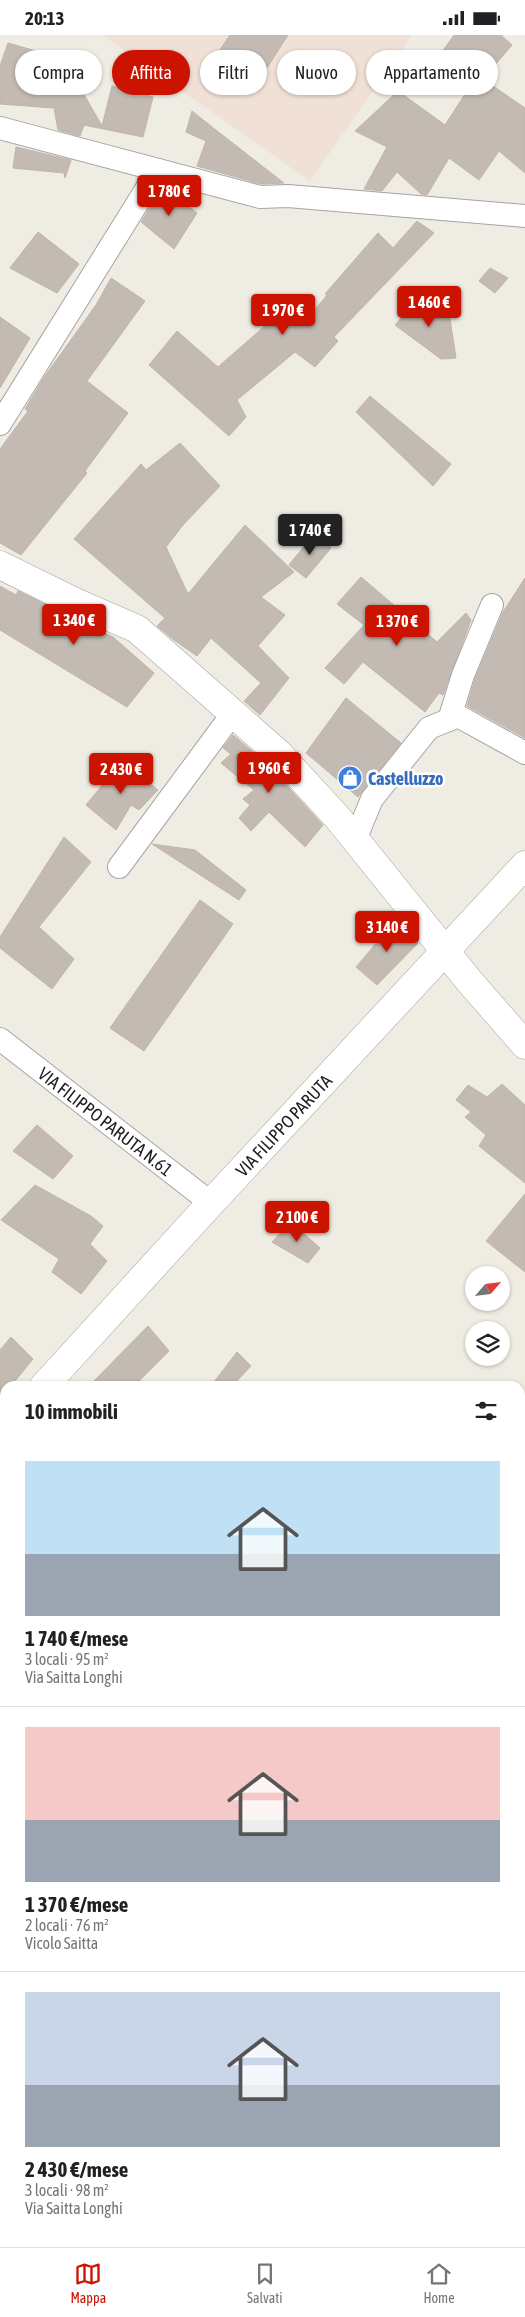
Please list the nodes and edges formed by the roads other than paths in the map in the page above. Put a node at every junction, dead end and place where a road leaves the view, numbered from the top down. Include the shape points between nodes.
1 (0, 128) edge
2 (158, 170) junction
3 (525, 216) edge
4 (0, 424) edge
5 (0, 565) edge
6 (492, 605) dead end
7 (233, 713) junction
8 (449, 720) junction
9 (525, 753) edge
10 (355, 840) junction
11 (525, 865) edge
12 (119, 867) dead end
13 (446, 951) junction
14 (0, 1039) edge
15 (525, 1045) edge
16 (211, 1203) junction
17 (49, 1381) edge

1 - 2 street
2 - 3 street via 260,197 288,196
2 - 4 street
5 - 7 street via 137,629
6 - 8 street via 463,675
7 - 10 street via 278,753
7 - 12 street
8 - 9 street via 458,716
8 - 10 street via 429,727 372,799
10 - 13 street
11 - 13 street, VIA FILIPPO PARUTA
13 - 15 street
13 - 16 street, VIA FILIPPO PARUTA
14 - 16 street, VIA FILIPPO PARUTA N.61
16 - 17 street, VIA FILIPPO PARUTA

